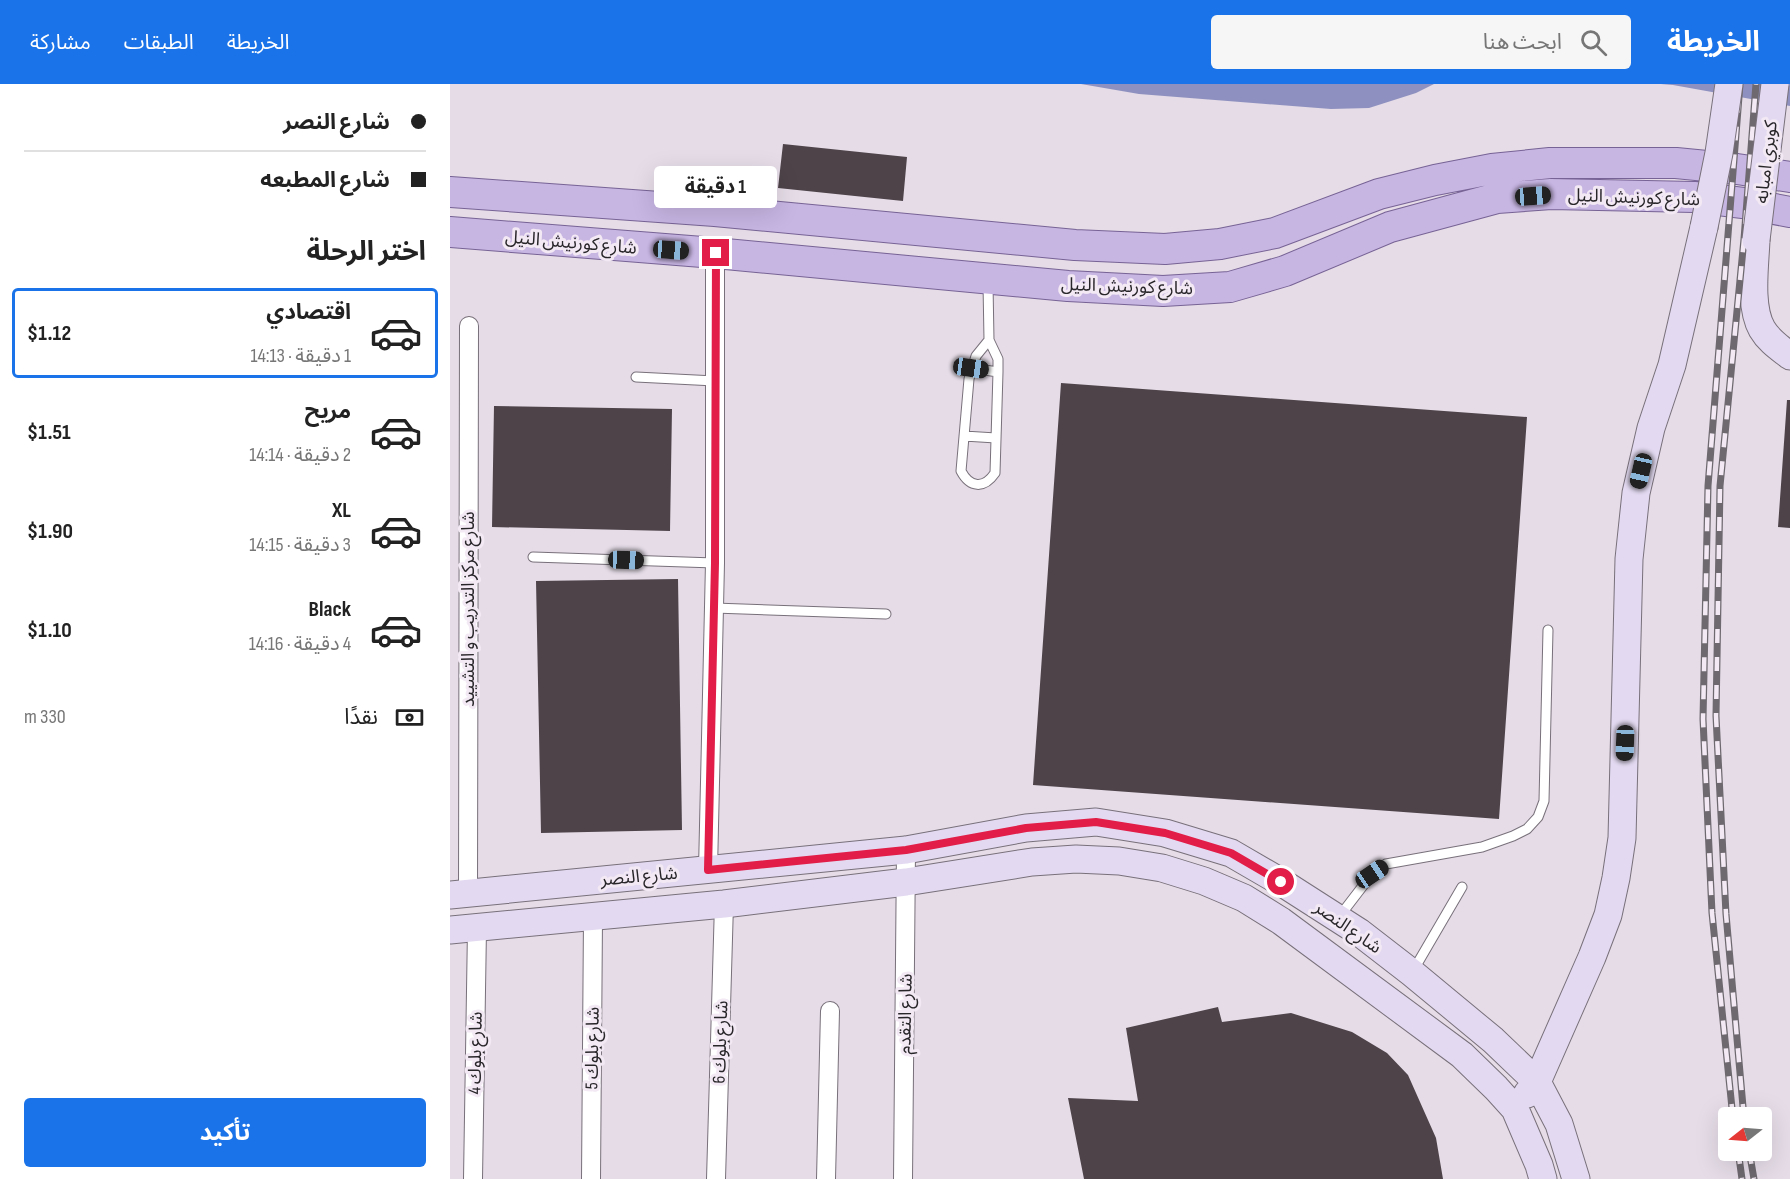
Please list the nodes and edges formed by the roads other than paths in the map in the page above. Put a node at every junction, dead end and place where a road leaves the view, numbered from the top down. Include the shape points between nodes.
1 (1729, 84) edge
2 (1775, 84) edge
3 (1790, 177) edge
4 (450, 192) edge
5 (1790, 212) edge
6 (450, 232) edge
7 (716, 253) junction
8 (988, 278) junction
9 (469, 326) dead end
10 (989, 340) junction
11 (1790, 356) edge
12 (971, 368) junction
13 (998, 372) junction
14 (636, 377) dead end
15 (715, 381) junction
16 (964, 436) junction
17 (996, 438) junction
18 (533, 557) dead end
19 (715, 563) junction
20 (459, 589) edge
21 (714, 608) junction
22 (886, 614) dead end
23 (1548, 630) dead end
24 (906, 850) junction
25 (708, 870) junction
26 (906, 882) junction
27 (1462, 887) dead end
28 (459, 894) edge
29 (724, 904) junction
30 (593, 918) junction
31 (1338, 918) junction
32 (477, 928) junction
33 (450, 930) edge
34 (1412, 973) junction
35 (830, 1011) dead end
36 (1537, 1082) junction
37 (1515, 1109) junction
38 (473, 1179) edge
39 (591, 1179) edge
40 (716, 1179) edge
41 (826, 1179) edge
42 (903, 1179) edge
43 (1543, 1179) edge
44 (1576, 1179) edge

1 - 36 main road, bridge via 1704,227 1672,365 1651,428 1636,493 1629,559 1622,838 1616,878 1608,915 1592,957
2 - 11 main road, كوبري امبابه, bridge via 1756,240 1755,305 1762,329
3 - 4 main road, شارع كورنيش النيل via 1676,163 1550,163 1492,169 1379,194 1275,233 1165,249 1075,245 715,211
5 - 8 main road, شارع كورنيش النيل via 1694,198 1551,194 1497,198 1389,227 1285,271 1230,287 1163,291
6 - 7 main road, شارع كورنيش النيل
7 - 8 main road, شارع كورنيش النيل
7 - 15 street
8 - 10 lane
9 - 20 street, شارع مركز التدريب و التشييد
10 - 12 lane
10 - 13 lane via 998,359
12 - 13 lane
12 - 16 lane
13 - 17 lane
14 - 15 lane
15 - 19 street
16 - 17 lane
16 - 17 lane via 961,471 973,484 990,481 995,473
18 - 19 lane
19 - 21 street
20 - 28 street, شارع مركز التدريب و التشييد
21 - 22 lane
21 - 25 street
23 - 31 lane via 1544,801 1538,817 1527,829 1482,847 1386,864 1372,874
24 - 25 main road, شارع النصر
24 - 26 street, شارع التقدم
24 - 31 main road, شارع النصر via 1026,828 1096,822 1165,833 1231,853
25 - 28 main road, شارع النصر
26 - 29 main road, شارع النصر
26 - 37 main road, شارع النصر via 1076,858 1162,868 1204,880 1281,921 1462,1055
26 - 42 street, شارع التقدم
27 - 34 lane
29 - 30 main road, شارع النصر
29 - 40 street, شارع بلوك 6
30 - 32 main road, شارع النصر
30 - 39 street, شارع بلوك 5
31 - 34 main road, شارع النصر
32 - 33 main road, شارع النصر
32 - 38 street, شارع بلوك 4
34 - 36 main road, شارع النصر
35 - 41 street
36 - 37 main road
36 - 44 main road, شارع النصر via 1559,1124
37 - 43 main road, شارع النصر

